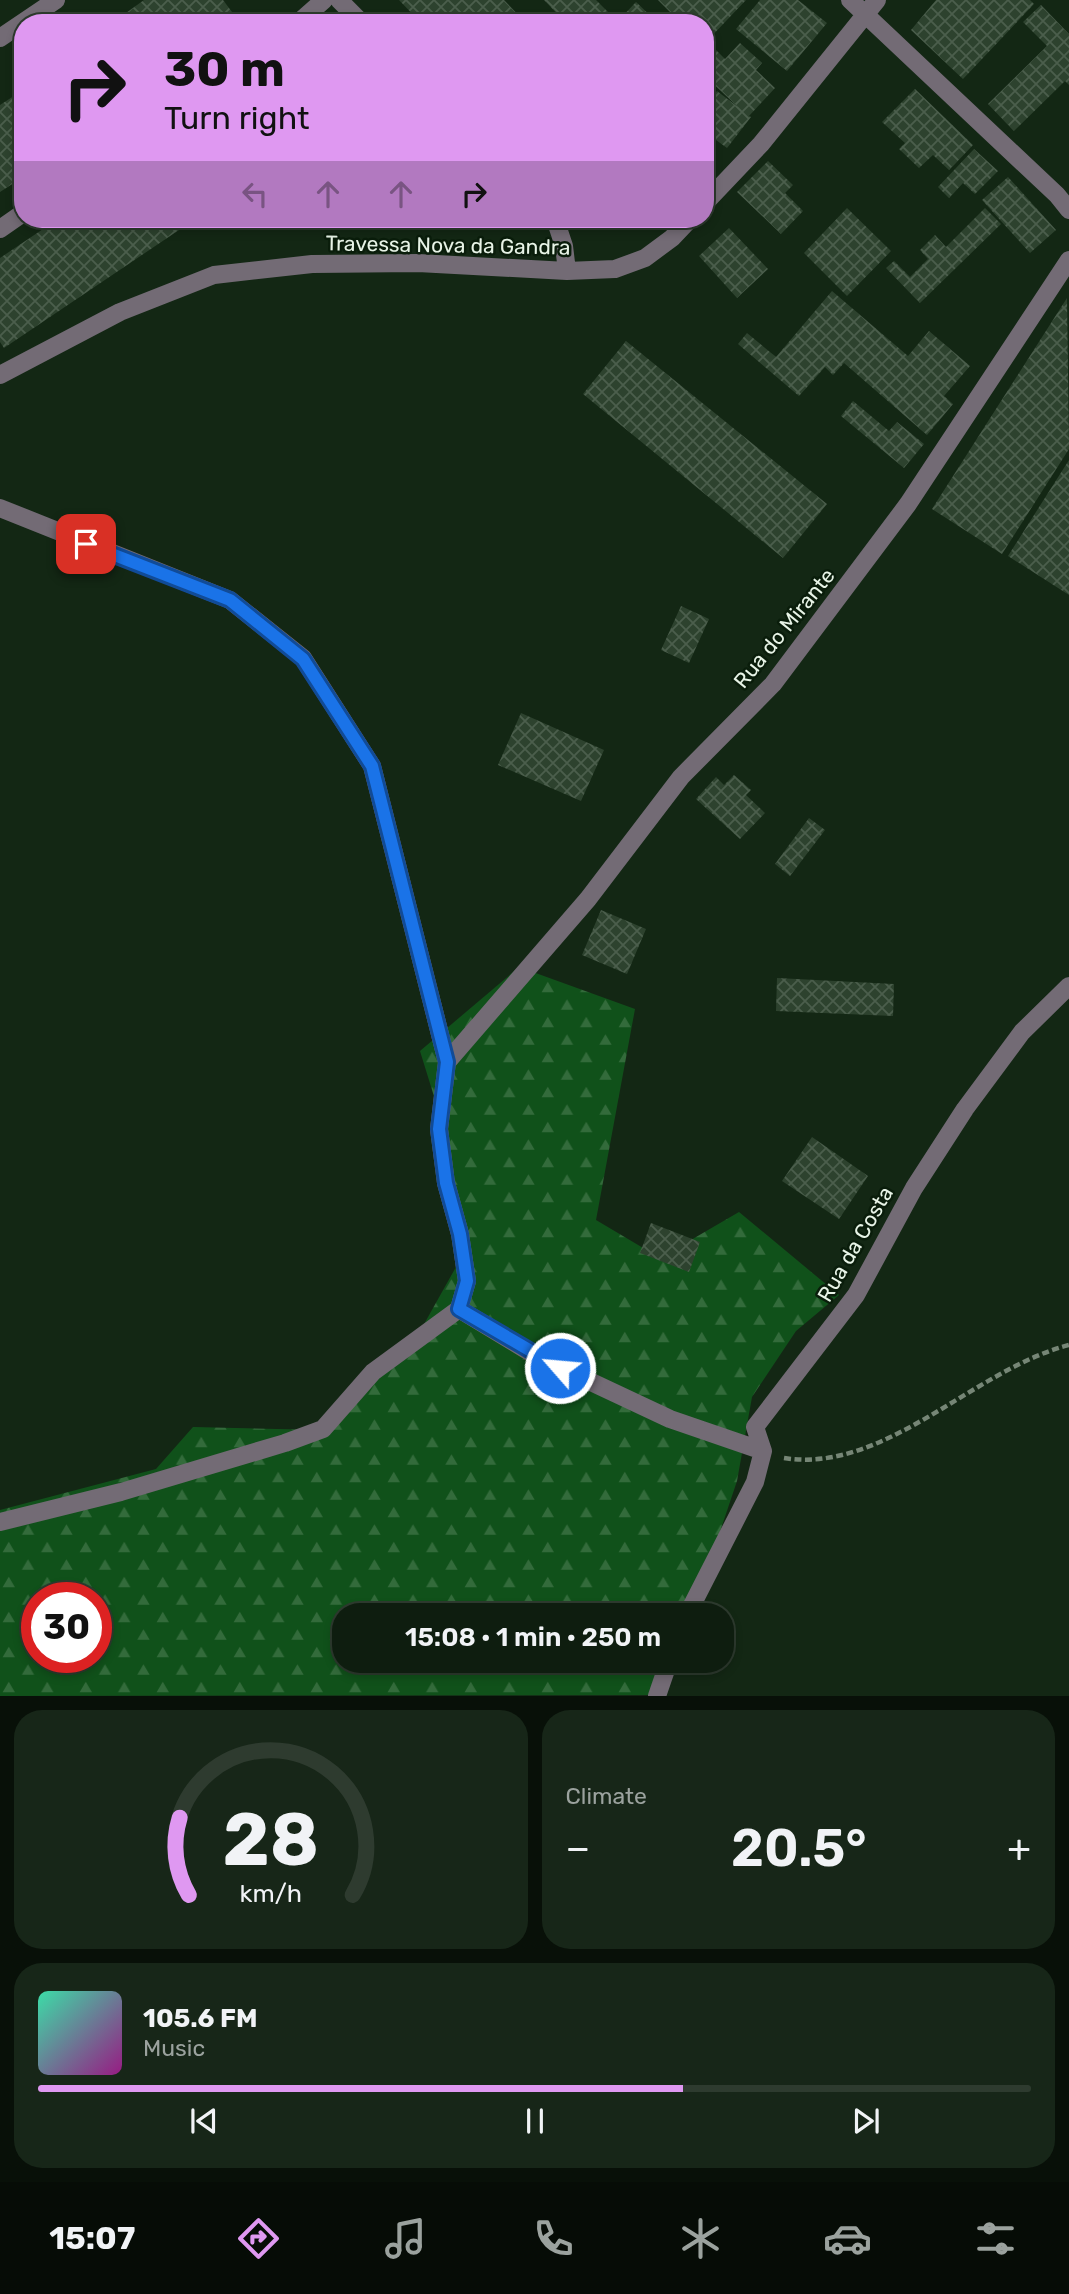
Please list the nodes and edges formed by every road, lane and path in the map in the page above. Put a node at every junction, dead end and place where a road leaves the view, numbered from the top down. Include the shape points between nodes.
1 (56, 0) edge
2 (324, 0) edge
3 (339, 0) edge
4 (850, 0) edge
5 (877, 0) edge
6 (35, 14) edge
7 (308, 14) edge
8 (353, 14) edge
9 (864, 14) junction
10 (714, 194) edge
11 (1069, 211) edge
12 (558, 228) edge
13 (681, 228) edge
14 (1069, 260) edge
15 (567, 271) junction
16 (0, 375) edge
17 (0, 508) edge
18 (1069, 986) edge
19 (447, 1062) junction
20 (459, 1309) junction
21 (1069, 1345) edge
22 (763, 1451) junction
23 (0, 1522) edge
24 (693, 1603) edge
25 (665, 1673) edge
26 (657, 1696) edge

1 - 6 street
2 - 7 street
3 - 8 street
4 - 9 street
5 - 9 street
9 - 10 street via 761,144
9 - 11 street
12 - 15 street
13 - 15 street, Travessa Nova da Gandra via 645,258 615,269
14 - 19 street, Rua do Mirante via 908,505 773,684 681,777 588,899
15 - 16 street, Travessa Nova da Gandra via 418,263 312,264 214,275 120,312
17 - 19 street via 230,600 303,659 372,766
18 - 22 street, Rua da Costa via 1021,1032 965,1109 914,1188 856,1295 755,1427
19 - 20 street via 439,1129 467,1281
20 - 22 street via 538,1357 670,1419
20 - 23 street via 373,1372 323,1429 133,1488
21 - 22 path via 992,1378 876,1443 827,1459 803,1461
22 - 24 street, Rua da Costa via 755,1482
25 - 26 street

